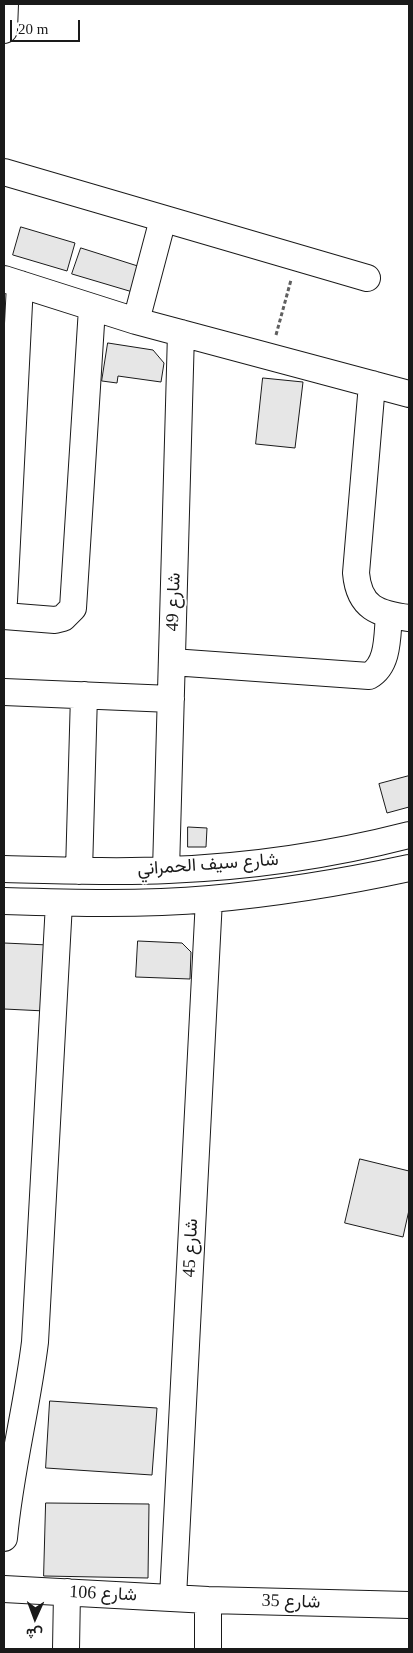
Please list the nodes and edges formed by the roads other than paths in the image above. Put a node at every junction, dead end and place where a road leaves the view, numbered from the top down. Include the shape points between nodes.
1 (6, 4) edge
2 (4, 30) edge
3 (4, 172) edge
4 (163, 218) junction
5 (367, 278) dead end
6 (12, 282) edge
7 (92, 308) junction
8 (136, 321) junction
9 (181, 333) junction
10 (372, 384) junction
11 (409, 394) edge
12 (8, 418) edge
13 (4, 601) edge
14 (4, 616) edge
15 (399, 617) edge
16 (172, 662) junction
17 (4, 692) edge
18 (84, 695) junction
19 (171, 699) junction
20 (409, 835) edge
21 (409, 868) edge
22 (4, 869) edge
23 (79, 870) junction
24 (166, 870) junction
25 (209, 899) junction
26 (4, 901) edge
27 (59, 903) junction
28 (4, 1538) edge
29 (4, 1589) edge
30 (67, 1592) junction
31 (173, 1597) junction
32 (208, 1600) junction
33 (379, 1605) junction
34 (409, 1605) edge
35 (409, 1618) edge
36 (66, 1649) edge
37 (208, 1649) edge

1 - 2 street
3 - 4 street
4 - 5 street
4 - 8 street
6 - 7 street
6 - 12 street
7 - 8 street
7 - 14 street via 72,608 63,618 55,620
8 - 9 street
9 - 10 street
9 - 16 street, شارع 49
10 - 11 street
10 - 15 street via 356,573 361,596 378,612
12 - 13 street
15 - 16 street via 382,664 369,676
16 - 19 street, شارع 49
17 - 18 street
18 - 19 street
18 - 23 street
19 - 24 street, شارع 49
20 - 24 street, شارع سيف الحمراني via 280,860
21 - 25 street, شارع سيف الحمراني via 284,891
22 - 23 street, شارع سيف الحمراني
23 - 24 street, شارع سيف الحمراني
25 - 27 street, شارع سيف الحمراني
25 - 31 street, شارع 45
26 - 27 street, شارع سيف الحمراني
27 - 28 street via 35,1342 28,1401 13,1464
29 - 30 street, شارع 106
30 - 31 street, شارع 106
30 - 36 street
31 - 32 street, شارع 35
32 - 33 street, شارع 35
32 - 37 street
33 - 34 street, شارع 35
33 - 35 street

